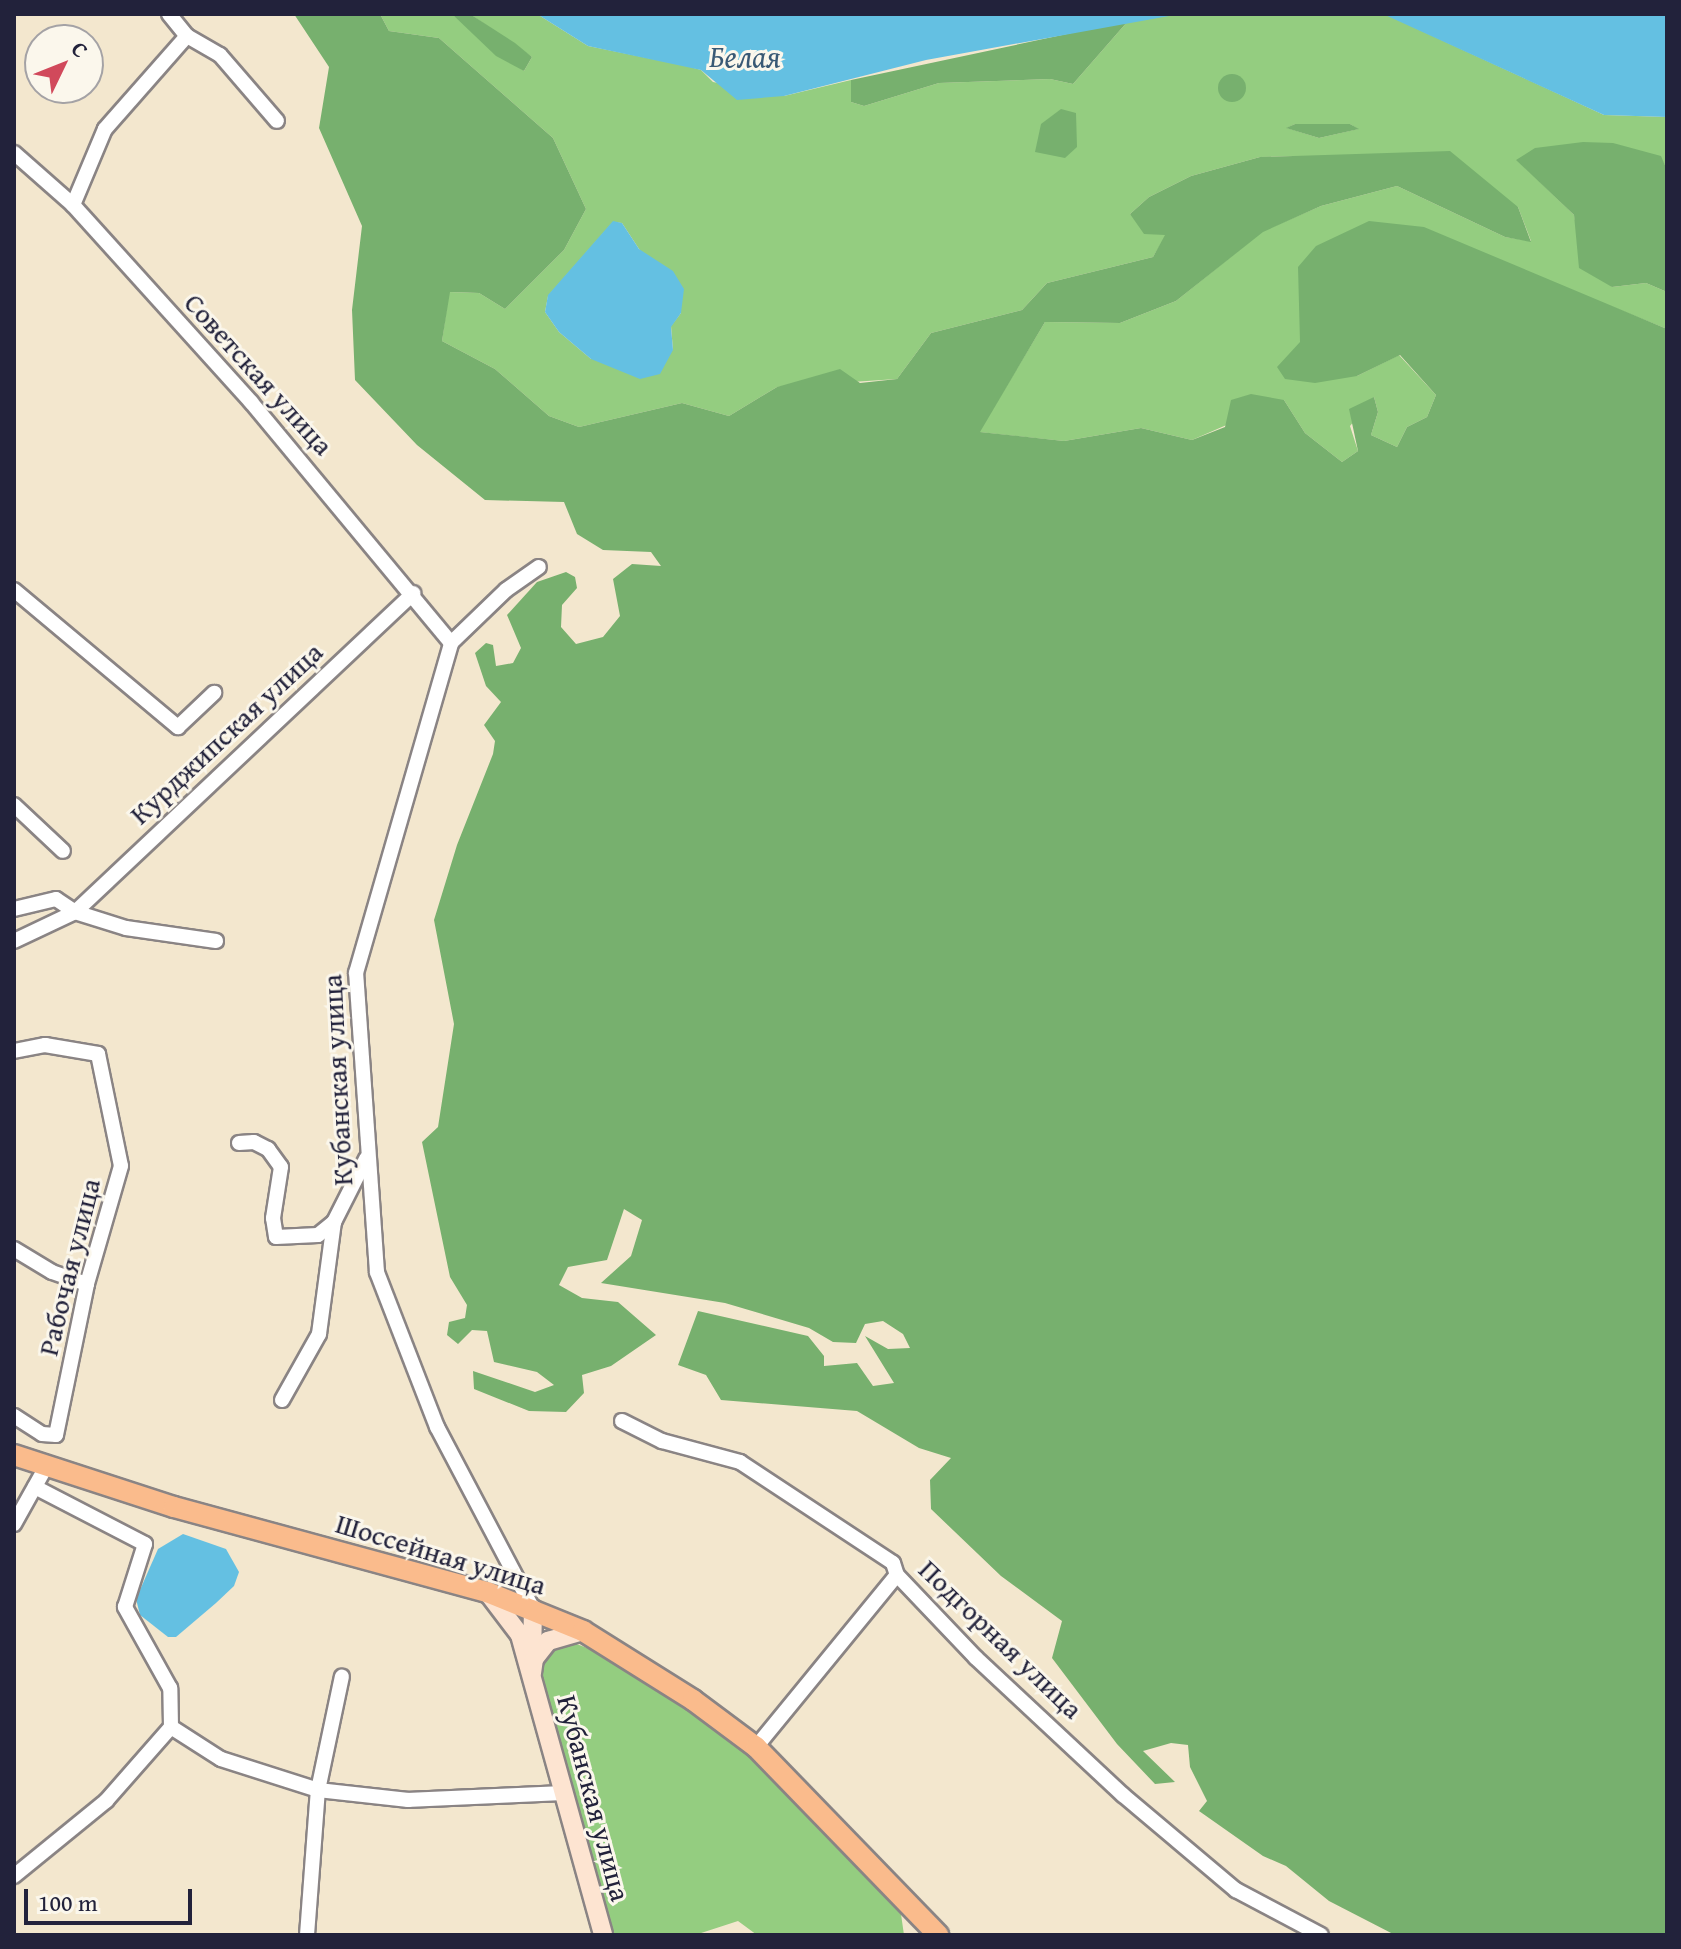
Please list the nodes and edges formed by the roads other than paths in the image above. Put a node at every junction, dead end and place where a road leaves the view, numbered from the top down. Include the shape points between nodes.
1 (169, 14) edge
2 (187, 36) junction
3 (277, 121) dead end
4 (14, 153) edge
5 (73, 205) junction
6 (539, 567) dead end
7 (413, 593) junction
8 (16, 597) edge
9 (451, 643) junction
10 (214, 693) dead end
11 (14, 805) edge
12 (63, 851) dead end
13 (14, 909) edge
14 (75, 912) junction
15 (14, 941) edge
16 (216, 941) dead end
17 (14, 1051) edge
18 (239, 1143) dead end
19 (367, 1156) junction
20 (334, 1222) junction
21 (14, 1249) edge
22 (87, 1284) junction
23 (282, 1400) dead end
24 (14, 1416) edge
25 (622, 1421) dead end
26 (14, 1455) edge
27 (47, 1465) junction
28 (35, 1487) junction
29 (14, 1524) edge
30 (897, 1575) junction
31 (487, 1592) junction
32 (533, 1609) junction
33 (583, 1631) junction
34 (342, 1676) dead end
35 (532, 1676) junction
36 (171, 1727) junction
37 (756, 1747) junction
38 (318, 1790) junction
39 (562, 1793) junction
40 (14, 1876) edge
41 (307, 1935) edge
42 (603, 1935) edge
43 (938, 1935) edge
44 (1321, 1935) edge

1 - 2 street
2 - 3 street via 220,55
2 - 5 street via 105,129
4 - 5 street, Советская улица
5 - 7 street, Советская улица via 281,436
6 - 9 street via 506,590
7 - 9 street, Советская улица
7 - 14 street, Курджипская улица
8 - 10 street via 178,727
9 - 19 street, Кубанская улица via 356,973
11 - 12 street
13 - 14 street via 56,899
14 - 15 street, Курджипская улица
14 - 16 street via 126,928
17 - 22 street, Рабочая улица via 45,1045 98,1054 121,1166
18 - 20 street via 268,1149 281,1167 273,1218 276,1237 318,1235
19 - 20 street
19 - 32 street, Кубанская улица via 377,1272 437,1427
20 - 23 street via 324,1317
21 - 22 street via 52,1272
22 - 24 street, Рабочая улица via 56,1435 42,1434
25 - 30 street, Подгорная улица via 662,1441 740,1462 893,1563
26 - 27 main road, Шоссейная улица
27 - 28 street
27 - 31 main road, Шоссейная улица via 174,1507
28 - 29 street
28 - 36 street via 145,1544 125,1607 170,1688
30 - 37 street
30 - 44 street, Подгорная улица via 976,1658 1193,1855 1236,1890
31 - 32 main road, Шоссейная улица
31 - 35 main road via 515,1622
32 - 33 main road, Шоссейная улица
32 - 35 main road
33 - 35 main road via 548,1641 534,1659
33 - 37 main road, Шоссейная улица
34 - 38 street
35 - 39 main road, Кубанская улица
36 - 38 street via 221,1759
36 - 40 street via 106,1801
37 - 43 main road, Шоссейная улица
38 - 39 street via 408,1800
38 - 41 street
39 - 42 main road, Кубанская улица

